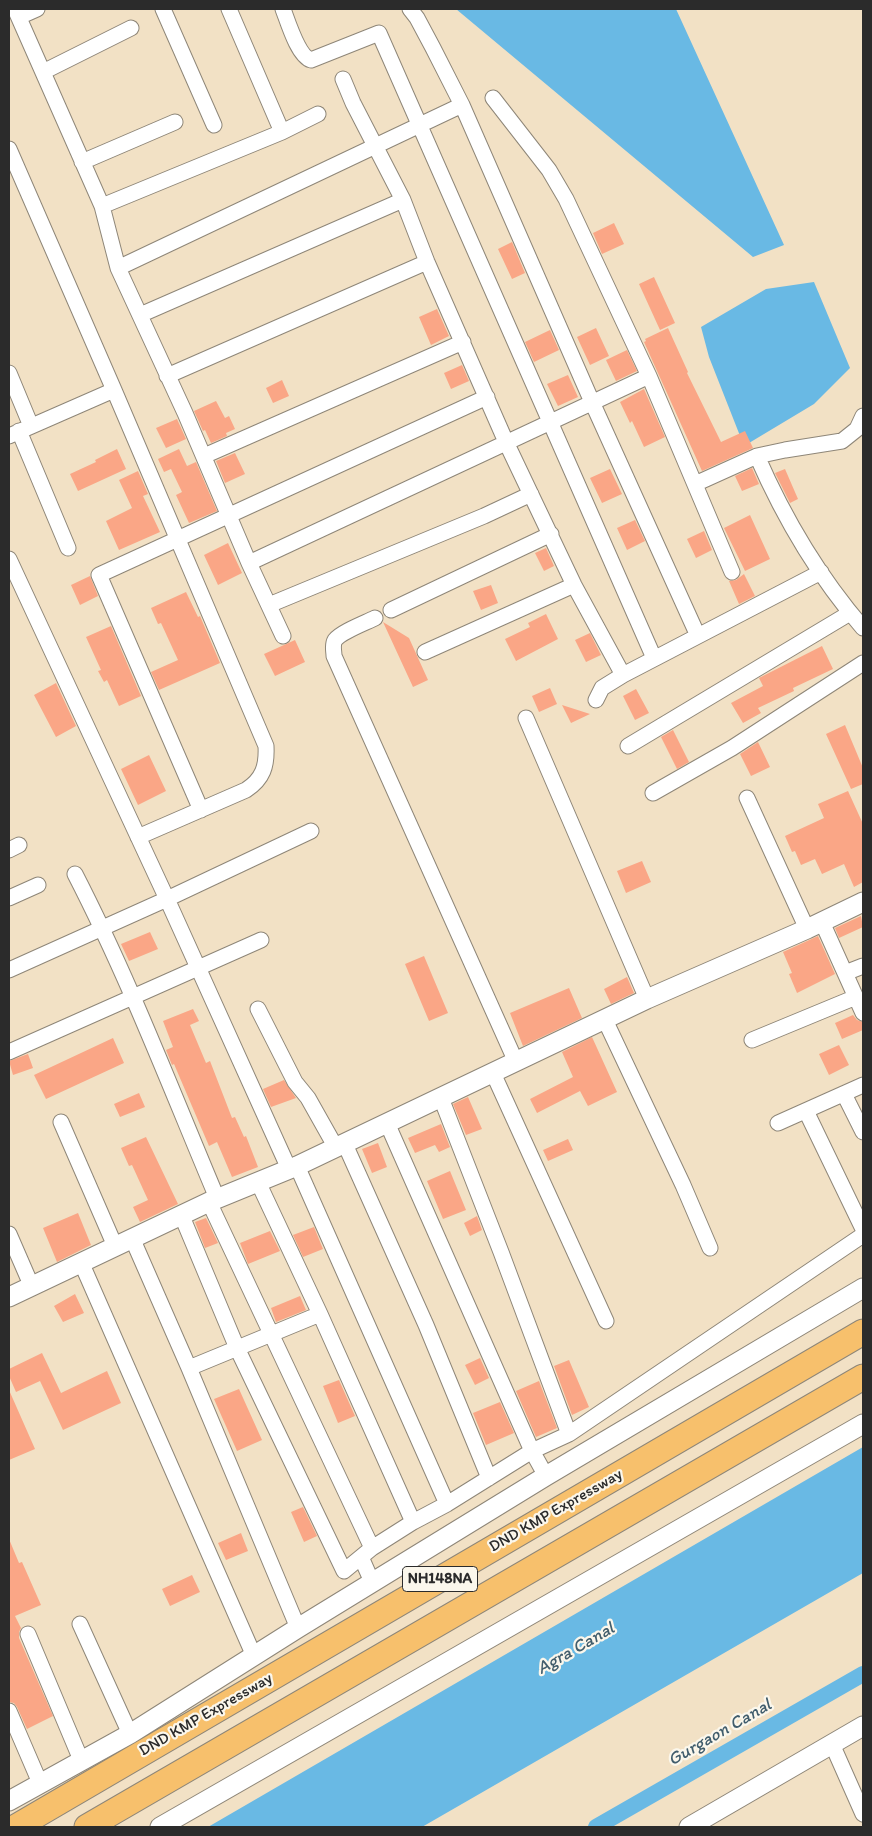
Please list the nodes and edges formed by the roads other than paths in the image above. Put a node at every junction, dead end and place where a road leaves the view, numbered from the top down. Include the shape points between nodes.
1 (37, 9) edge
2 (163, 9) edge
3 (229, 9) edge
4 (283, 9) edge
5 (410, 9) edge
6 (17, 13) edge
7 (131, 28) dead end
8 (43, 72) junction
9 (343, 79) dead end
10 (493, 98) dead end
11 (462, 105) junction
12 (318, 114) dead end
13 (175, 122) dead end
14 (214, 125) dead end
15 (419, 126) junction
16 (282, 132) junction
17 (374, 146) junction
18 (9, 149) edge
19 (82, 162) junction
20 (403, 200) junction
21 (102, 206) junction
22 (427, 262) junction
23 (118, 268) junction
24 (140, 316) junction
25 (463, 342) junction
26 (9, 373) edge
27 (167, 376) junction
28 (649, 376) junction
29 (114, 390) junction
30 (487, 397) junction
31 (592, 402) junction
32 (863, 416) edge
33 (549, 422) junction
34 (19, 431) edge
35 (506, 442) junction
36 (204, 456) junction
37 (757, 456) junction
38 (695, 484) junction
39 (531, 494) junction
40 (228, 515) junction
41 (550, 534) junction
42 (178, 540) junction
43 (68, 548) dead end
44 (9, 559) edge
45 (249, 563) junction
46 (732, 572) dead end
47 (821, 572) junction
48 (574, 585) junction
49 (269, 605) junction
50 (391, 610) dead end
51 (850, 613) junction
52 (375, 618) dead end
53 (863, 628) edge
54 (283, 636) dead end
55 (698, 636) junction
56 (424, 652) dead end
57 (654, 658) junction
58 (863, 664) edge
59 (623, 674) junction
60 (596, 700) dead end
61 (526, 718) dead end
62 (628, 746) dead end
63 (653, 793) dead end
64 (747, 798) dead end
65 (201, 810) junction
66 (311, 831) dead end
67 (138, 837) junction
68 (75, 874) dead end
69 (38, 885) dead end
70 (9, 898) edge
71 (167, 899) junction
72 (863, 902) edge
73 (815, 925) junction
74 (103, 928) junction
75 (261, 940) dead end
76 (863, 966) edge
77 (197, 967) junction
78 (9, 970) edge
79 (845, 973) junction
80 (133, 997) junction
81 (856, 997) junction
82 (647, 999) junction
83 (258, 1009) dead end
84 (863, 1013) edge
85 (605, 1020) junction
86 (752, 1040) dead end
87 (9, 1052) edge
88 (516, 1062) junction
89 (493, 1073) junction
90 (863, 1085) edge
91 (844, 1094) junction
92 (441, 1098) junction
93 (806, 1111) junction
94 (62, 1122) dead end
95 (387, 1123) junction
96 (778, 1123) dead end
97 (863, 1132) edge
98 (340, 1144) junction
99 (293, 1168) junction
100 (258, 1182) junction
101 (213, 1200) junction
102 (181, 1214) junction
103 (863, 1229) edge
104 (9, 1234) edge
105 (863, 1235) edge
106 (124, 1242) junction
107 (710, 1248) dead end
108 (81, 1262) junction
109 (32, 1287) junction
110 (863, 1288) edge
111 (9, 1297) edge
112 (320, 1314) junction
113 (606, 1321) dead end
114 (863, 1332) edge
115 (271, 1335) junction
116 (237, 1348) junction
117 (189, 1368) junction
118 (863, 1377) edge
119 (863, 1424) edge
120 (568, 1434) junction
121 (532, 1451) junction
122 (546, 1476) junction
123 (489, 1478) junction
124 (446, 1504) junction
125 (413, 1522) junction
126 (367, 1552) junction
127 (372, 1582) junction
128 (80, 1624) dead end
129 (298, 1628) junction
130 (28, 1634) dead end
131 (254, 1656) junction
132 (9, 1711) edge
133 (863, 1726) edge
134 (130, 1734) junction
135 (832, 1744) junction
136 (82, 1760) junction
137 (40, 1783) junction
138 (9, 1801) edge
139 (863, 1814) edge
140 (16, 1827) edge
141 (87, 1827) edge
142 (160, 1827) edge
143 (689, 1827) edge

1 - 6 street
2 - 14 street
3 - 16 street
4 - 15 street via 301,51 305,58 311,60 379,33
5 - 11 street
6 - 8 street
7 - 8 street
8 - 19 street
9 - 17 street
10 - 28 street via 535,150 558,185
11 - 15 street
11 - 31 street
12 - 16 street
13 - 19 street
15 - 17 street
15 - 33 street
16 - 21 street
17 - 20 street
17 - 23 street
18 - 29 street
19 - 21 street
20 - 22 street
20 - 24 street
21 - 23 street
22 - 25 street
22 - 27 street
23 - 24 street
24 - 27 street
25 - 30 street
25 - 36 street
26 - 34 street
27 - 36 street
28 - 31 street
28 - 38 street
29 - 34 street
29 - 42 street
30 - 35 street
30 - 40 street
31 - 33 street
31 - 55 street
32 - 37 street via 857,429 842,441
33 - 35 street
33 - 57 street
34 - 43 street
35 - 39 street
35 - 45 street
36 - 40 street
37 - 38 street
37 - 47 street via 785,515
38 - 46 street
39 - 41 street
39 - 49 street
40 - 42 street
40 - 45 street
41 - 48 street
41 - 50 street
42 - 65 street via 266,746 264,771 254,785
42 - 65 street via 99,575
44 - 67 street
45 - 49 street
47 - 51 street
47 - 55 street
48 - 56 street
48 - 59 street
49 - 54 street
51 - 53 street
51 - 62 street
52 - 88 street via 335,640 334,656
55 - 57 street
57 - 59 street
58 - 63 street via 732,748
59 - 60 street via 602,688
61 - 82 street
64 - 73 street
65 - 67 street
66 - 71 street
67 - 71 street
68 - 74 street
69 - 70 street
71 - 74 street
71 - 77 street
72 - 73 street
73 - 79 street
73 - 82 street
74 - 78 street
74 - 80 street
75 - 77 street
76 - 79 street
77 - 80 street
77 - 99 street
79 - 81 street
80 - 87 street
80 - 101 street
81 - 84 street
81 - 86 street
82 - 85 street
83 - 98 street via 295,1082
85 - 88 street
85 - 107 street
88 - 89 street
89 - 92 street
89 - 113 street
90 - 91 street
91 - 93 street
91 - 97 street
92 - 95 street
92 - 120 street
93 - 96 street
93 - 103 street
94 - 106 street
95 - 98 street
95 - 121 street
98 - 99 street
98 - 123 street via 426,1326
99 - 100 street
99 - 124 street
100 - 101 street
100 - 112 street
101 - 102 street
101 - 115 street
102 - 106 street
102 - 116 street
104 - 109 street
105 - 120 street
106 - 108 street
106 - 117 street
108 - 109 street
108 - 131 street
109 - 111 street
110 - 122 street
112 - 115 street
112 - 125 street
114 - 140 highway, DND KMP Expressway / NH148NA
115 - 116 street
115 - 126 street
116 - 117 street
116 - 126 street via 344,1571
117 - 129 street
118 - 141 highway, NH148NA
119 - 142 street
120 - 121 street
121 - 122 street
121 - 123 street
122 - 127 street
123 - 124 street
124 - 125 street
125 - 126 street
126 - 127 street
127 - 129 street
128 - 134 street
129 - 131 street
130 - 136 street
131 - 134 street
132 - 137 street
133 - 135 street
134 - 136 street
135 - 139 street
135 - 143 street
136 - 137 street
137 - 138 street

